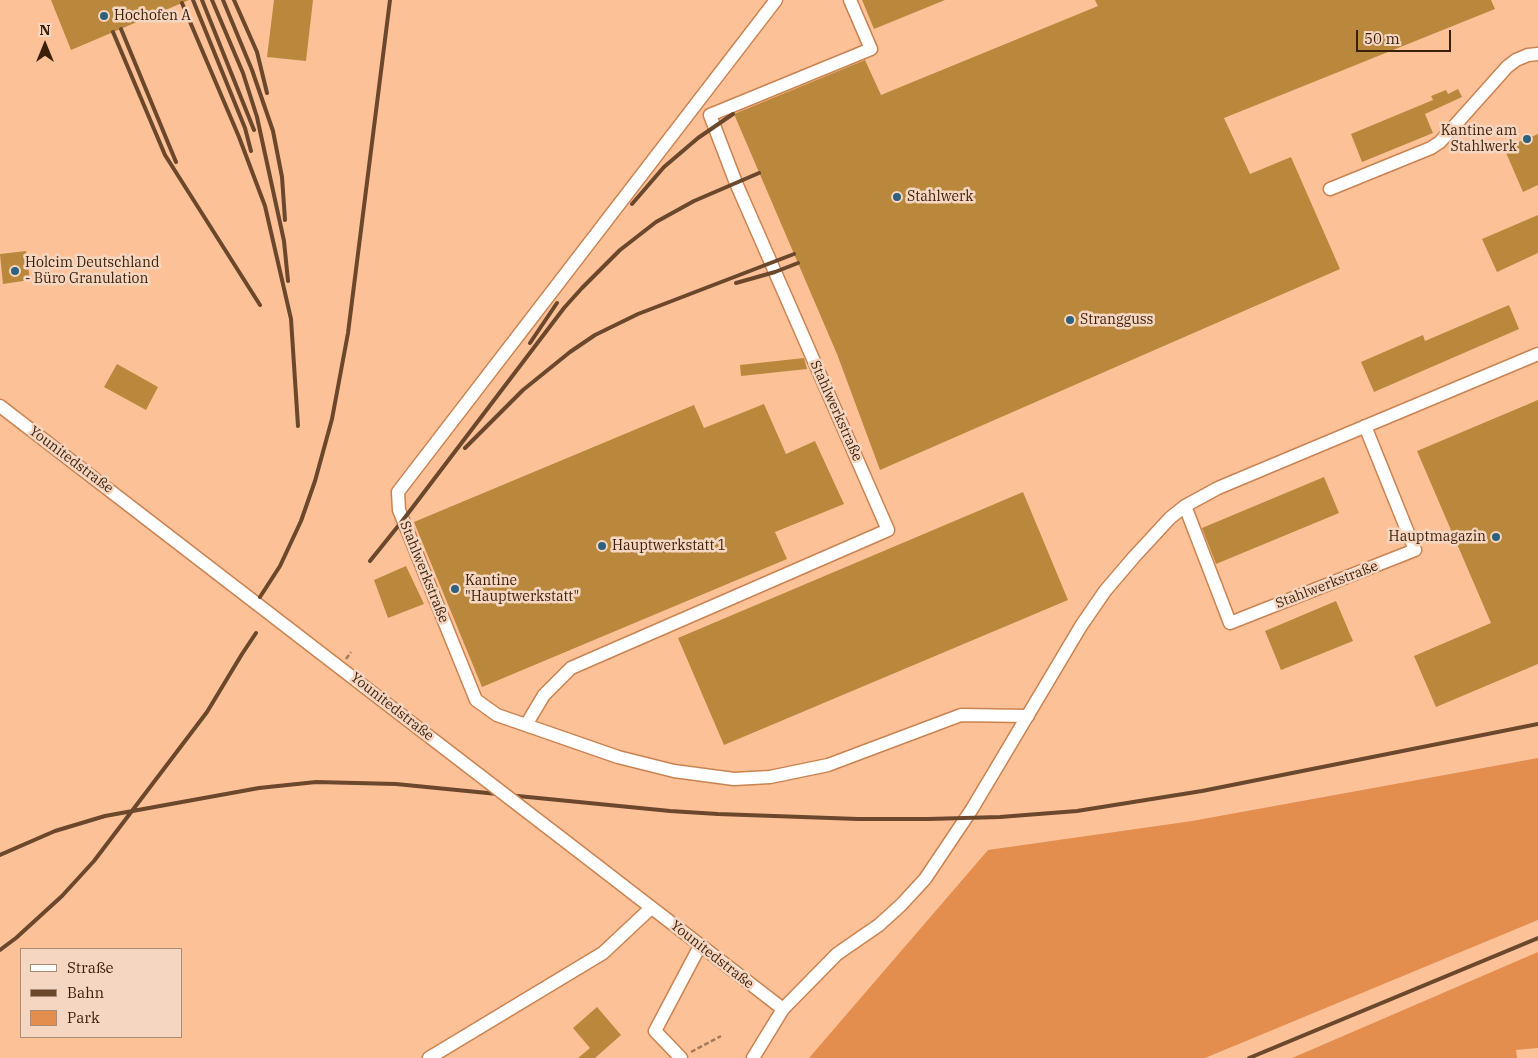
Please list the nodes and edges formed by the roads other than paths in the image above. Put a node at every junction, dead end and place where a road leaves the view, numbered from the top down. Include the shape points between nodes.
1 (776, 0) edge
2 (850, 0) edge
3 (1538, 54) edge
4 (1330, 189) dead end
5 (1538, 354) edge
6 (0, 406) edge
7 (1365, 426) junction
8 (1185, 506) junction
9 (1028, 716) junction
10 (526, 725) junction
11 (651, 908) junction
12 (700, 946) junction
13 (783, 1009) junction
14 (429, 1058) edge
15 (681, 1058) edge
16 (753, 1058) edge

1 - 10 lane, Stahlwerkstraße via 398,492 399,510 476,700 498,715
2 - 10 lane, Stahlwerkstraße via 871,49 710,115 736,182 888,530 571,668 544,695
3 - 4 lane via 1516,60 1507,67 1431,148
5 - 7 lane
6 - 11 lane, Younitedstraße, bridge
7 - 8 lane via 1218,488
7 - 8 lane, Stahlwerkstraße via 1416,550 1230,623
8 - 9 lane via 1105,590
9 - 10 lane, Stahlwerkstraße via 961,714 828,765 770,777 734,779 674,771 618,757
9 - 13 lane via 925,879 879,925 838,954
11 - 12 lane, Younitedstraße
11 - 14 lane via 603,953
12 - 13 lane, Younitedstraße
12 - 15 lane via 655,1030
13 - 16 lane

